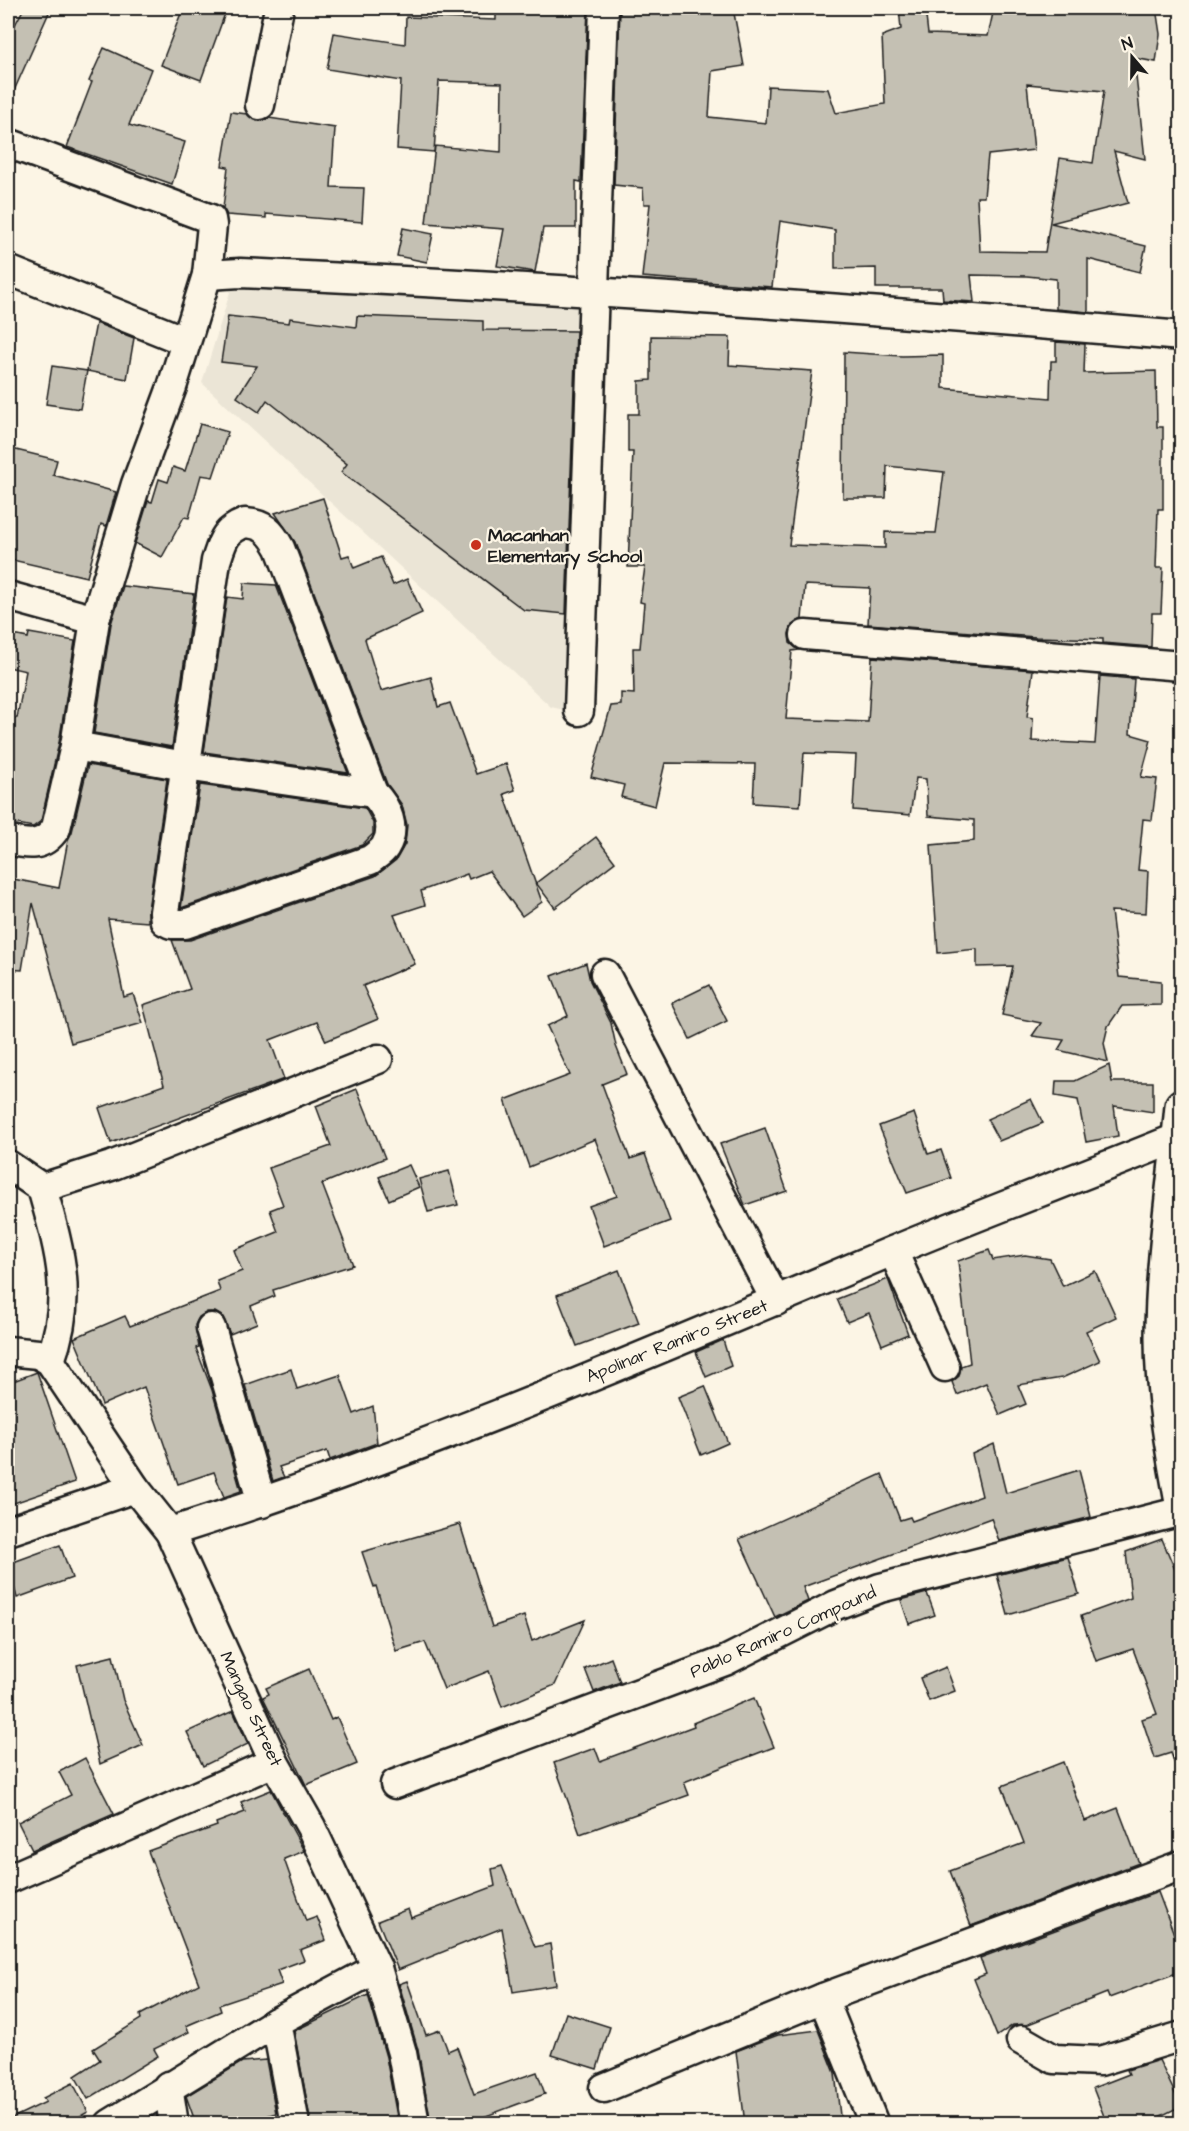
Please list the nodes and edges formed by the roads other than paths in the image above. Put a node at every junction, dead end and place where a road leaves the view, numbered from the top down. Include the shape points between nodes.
1 (279, 8) edge
2 (604, 8) edge
3 (260, 105) dead end
4 (8, 143) edge
5 (8, 270) edge
6 (207, 275) junction
7 (595, 293) junction
8 (1182, 336) edge
9 (185, 341) junction
10 (8, 596) edge
11 (95, 620) junction
12 (805, 634) dead end
13 (1182, 666) edge
14 (579, 711) dead end
15 (75, 746) junction
16 (185, 766) junction
17 (373, 794) junction
18 (8, 840) edge
19 (605, 974) dead end
20 (378, 1059) dead end
21 (1180, 1122) edge
22 (8, 1165) edge
23 (42, 1188) junction
24 (1177, 1195) edge
25 (893, 1251) junction
26 (776, 1301) junction
27 (211, 1328) dead end
28 (8, 1351) edge
29 (50, 1361) junction
30 (945, 1367) dead end
31 (135, 1488) junction
32 (1182, 1502) edge
33 (262, 1503) junction
34 (1182, 1511) edge
35 (8, 1531) edge
36 (170, 1532) junction
37 (274, 1762) junction
38 (395, 1784) dead end
39 (1182, 1865) edge
40 (8, 1879) edge
41 (377, 1968) junction
42 (823, 1998) junction
43 (276, 2022) junction
44 (1182, 2036) edge
45 (1021, 2040) dead end
46 (168, 2086) junction
47 (604, 2088) dead end
48 (110, 2124) edge
49 (174, 2124) edge
50 (295, 2124) edge
51 (415, 2124) edge
52 (874, 2124) edge

1 - 3 street
2 - 7 street
4 - 6 street via 211,219
5 - 9 street
6 - 7 street via 356,278
6 - 9 street
7 - 8 street
7 - 14 street
9 - 11 street
10 - 11 street
11 - 15 street
12 - 13 street
15 - 16 street
15 - 18 street via 56,828 50,837 30,846
16 - 17 street
16 - 17 street via 164,912 165,921 171,924 185,924 370,860 386,847 390,821 384,804
16 - 17 street via 216,561 231,528 245,522 257,523 270,531 280,548
19 - 26 street
20 - 23 street via 111,1166
21 - 24 street
21 - 25 street, Apolinar Ramiro Street
22 - 23 street
23 - 29 street via 63,1277 61,1332
24 - 32 street via 1164,1273 1162,1341 1167,1423
25 - 26 street, Apolinar Ramiro Street
25 - 30 street
26 - 33 street, Apolinar Ramiro Street via 482,1420
27 - 33 street
28 - 29 street via 38,1354
29 - 31 street, Mangao Street
31 - 35 street
31 - 36 street, Mangao Street
33 - 36 street, Apolinar Ramiro Street
34 - 38 street, Pablo Ramiro Compound via 880,1588 836,1605 725,1661
36 - 37 street, Mangao Street
37 - 40 street
37 - 41 street, Mangao Street via 311,1827
39 - 42 street
41 - 43 street
41 - 51 street, Mangao Street via 402,2053
42 - 47 street
42 - 52 street
43 - 46 street
43 - 50 street
44 - 45 street via 1100,2061 1054,2059
46 - 48 street
46 - 49 street

